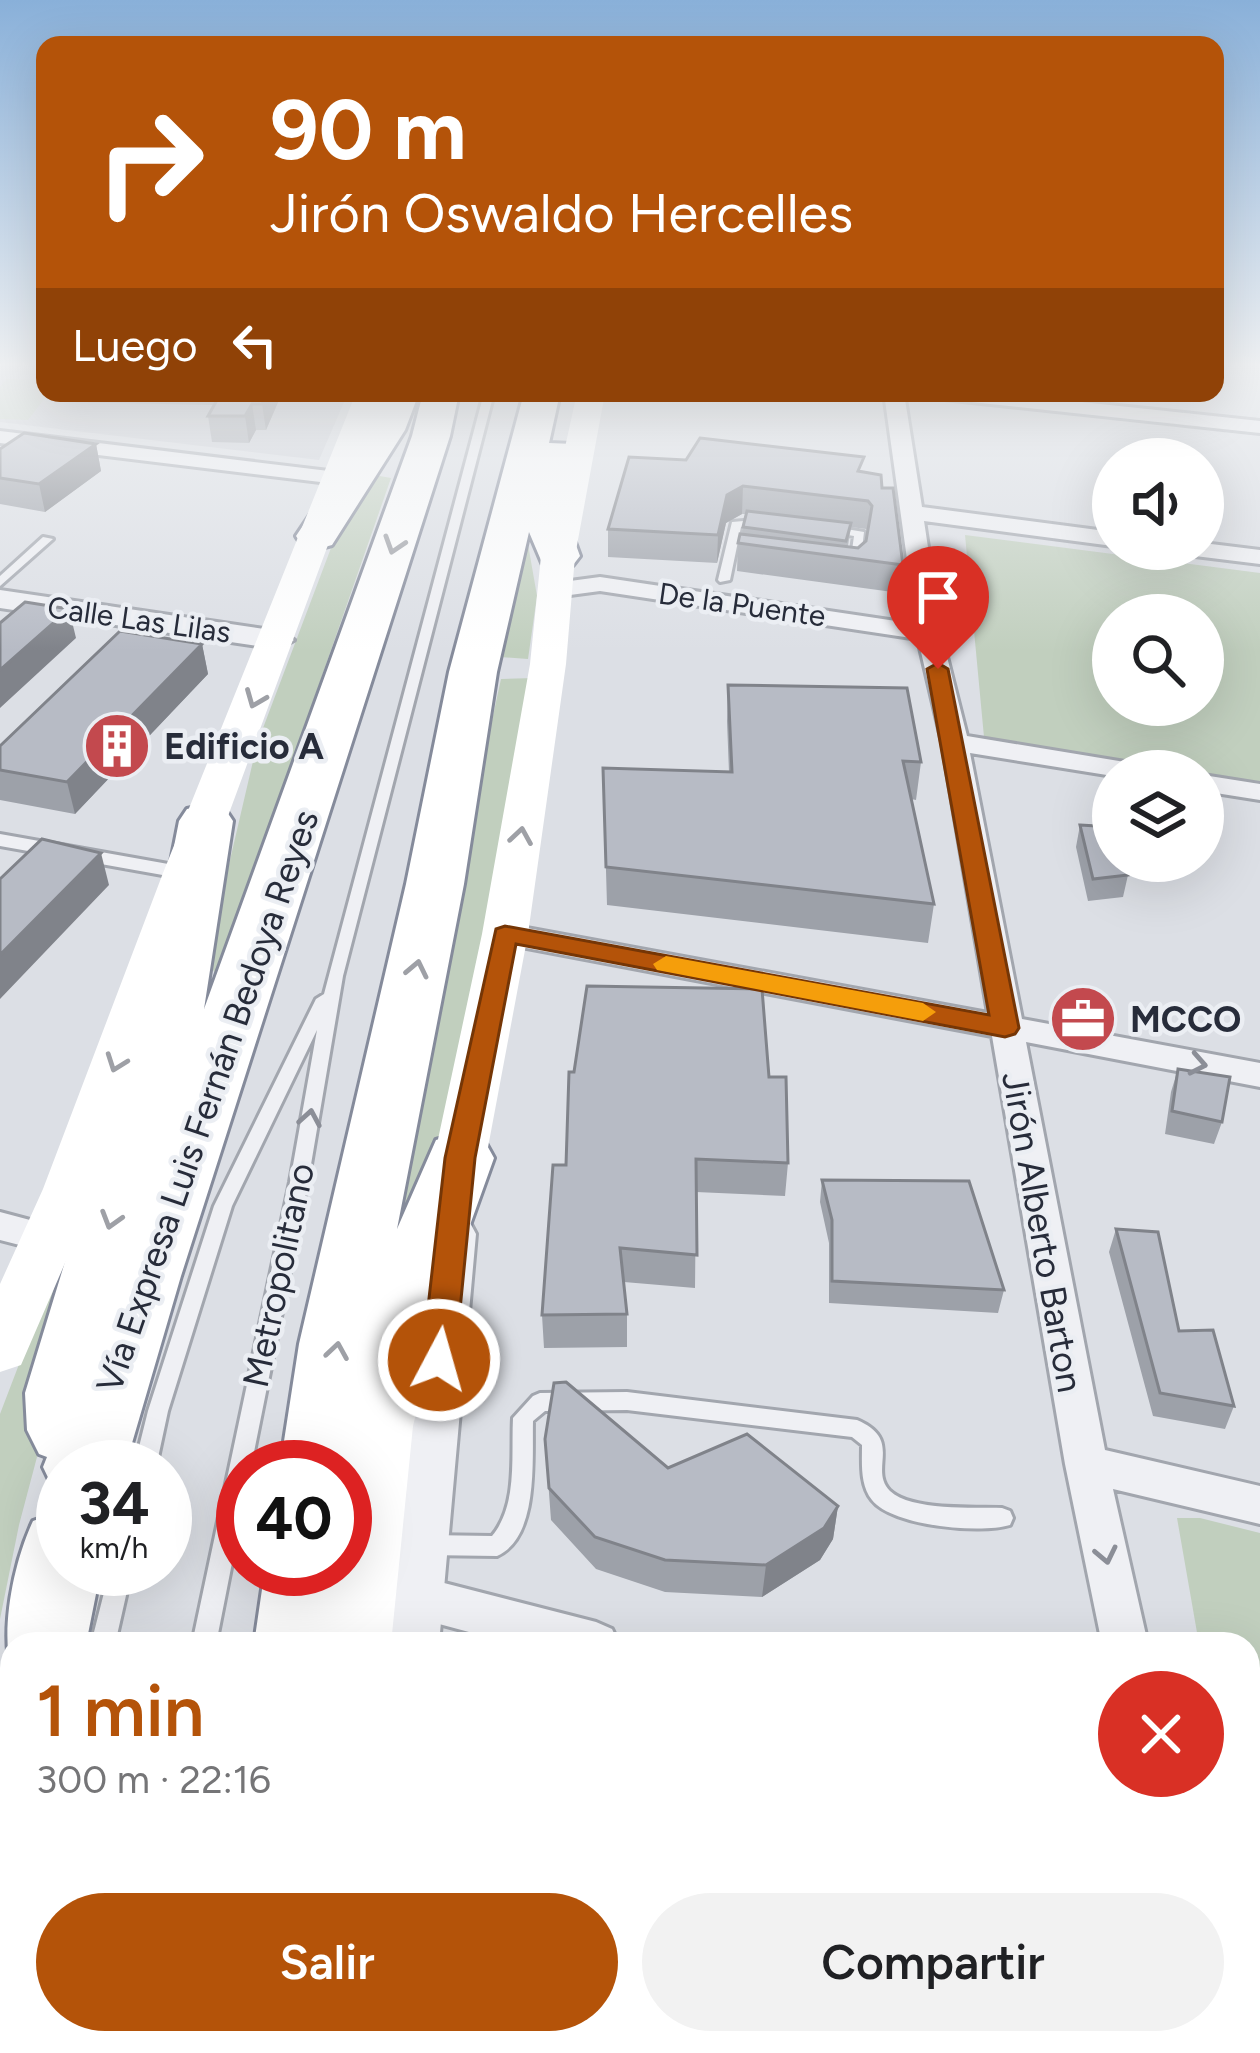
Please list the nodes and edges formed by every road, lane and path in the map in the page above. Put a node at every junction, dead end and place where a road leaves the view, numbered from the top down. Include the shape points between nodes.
1 (179, 459) edge
2 (344, 459) edge
3 (367, 459) edge
4 (423, 459) edge
5 (473, 459) edge
6 (526, 459) edge
7 (558, 459) edge
8 (578, 459) edge
9 (906, 459) edge
10 (337, 478) junction
11 (915, 513) junction
12 (773, 522) edge
13 (815, 528) edge
14 (1092, 535) edge
15 (317, 536) junction
16 (47, 538) dead end
17 (732, 553) junction
18 (1224, 553) edge
19 (754, 556) edge
20 (1260, 557) edge
21 (843, 569) edge
22 (556, 573) junction
23 (724, 580) junction
24 (0, 582) edge
25 (0, 599) edge
26 (928, 621) junction
27 (278, 640) junction
28 (955, 742) junction
29 (1092, 765) edge
30 (1224, 786) edge
31 (1260, 792) edge
32 (0, 840) edge
33 (196, 847) junction
34 (505, 934) junction
35 (335, 976) junction
36 (1005, 1028) junction
37 (1260, 1076) edge
38 (460, 1158) junction
39 (0, 1226) edge
40 (47, 1238) junction
41 (0, 1348) edge
42 (68, 1440) edge
43 (92, 1440) edge
44 (151, 1440) edge
45 (325, 1440) edge
46 (1086, 1464) junction
47 (1260, 1504) edge
48 (1002, 1518) dead end
49 (414, 1595) edge
50 (52, 1596) edge
51 (115, 1596) edge
52 (304, 1596) edge
53 (45, 1632) edge
54 (107, 1632) edge
55 (206, 1632) edge
56 (300, 1632) edge
57 (348, 1632) edge
58 (551, 1632) edge
59 (1122, 1632) edge

1 - 10 street
2 - 10 main road
3 - 15 highway
4 -> 43 highway, Vía Expresa Luis Fernán Bedoya Reyes
5 - 35 lane, Metropolitano
45 -> 6 highway via 473,672
7 - 22 highway via 548,526
8 - 22 main road
9 - 11 street, Jirón Alberto Barton
10 - 15 main road
11 - 14 street
11 - 26 street, Jirón Alberto Barton
12 - 17 lane via 736,524
13 - 21 lane via 860,534 856,566
15 - 27 main road
16 - 24 lane
17 - 19 lane
17 - 23 lane
18 - 20 street
22 - 23 street, De la Puente
22 - 26 street, De la Puente
34 -> 22 main road
23 - 26 street, De la Puente
25 - 27 street, Calle Las Lilas
26 - 28 street, Jirón Alberto Barton
27 -> 33 main road
28 - 29 street
28 - 36 street, Jirón Alberto Barton
30 - 31 street
32 - 33 street
33 -> 40 main road
33 -> 42 highway via 173,1009 64,1393
34 - 36 street
34 - 38 main road
35 - 44 lane, Metropolitano via 223,1207
55 -> 35 lane, Metropolitano
36 -> 37 street
36 - 46 street, Jirón Alberto Barton
38 - 49 street
38 - 57 highway via 409,1292 373,1426
39 - 40 street
40 - 41 main road
46 - 47 street
46 -> 59 street, Jirón Alberto Barton
48 - 49 lane via 900,1510 880,1496 872,1441 857,1429 627,1401 540,1402 524,1418 508,1536
49 - 58 street
50 - 53 highway
51 - 54 lane
52 - 56 highway

